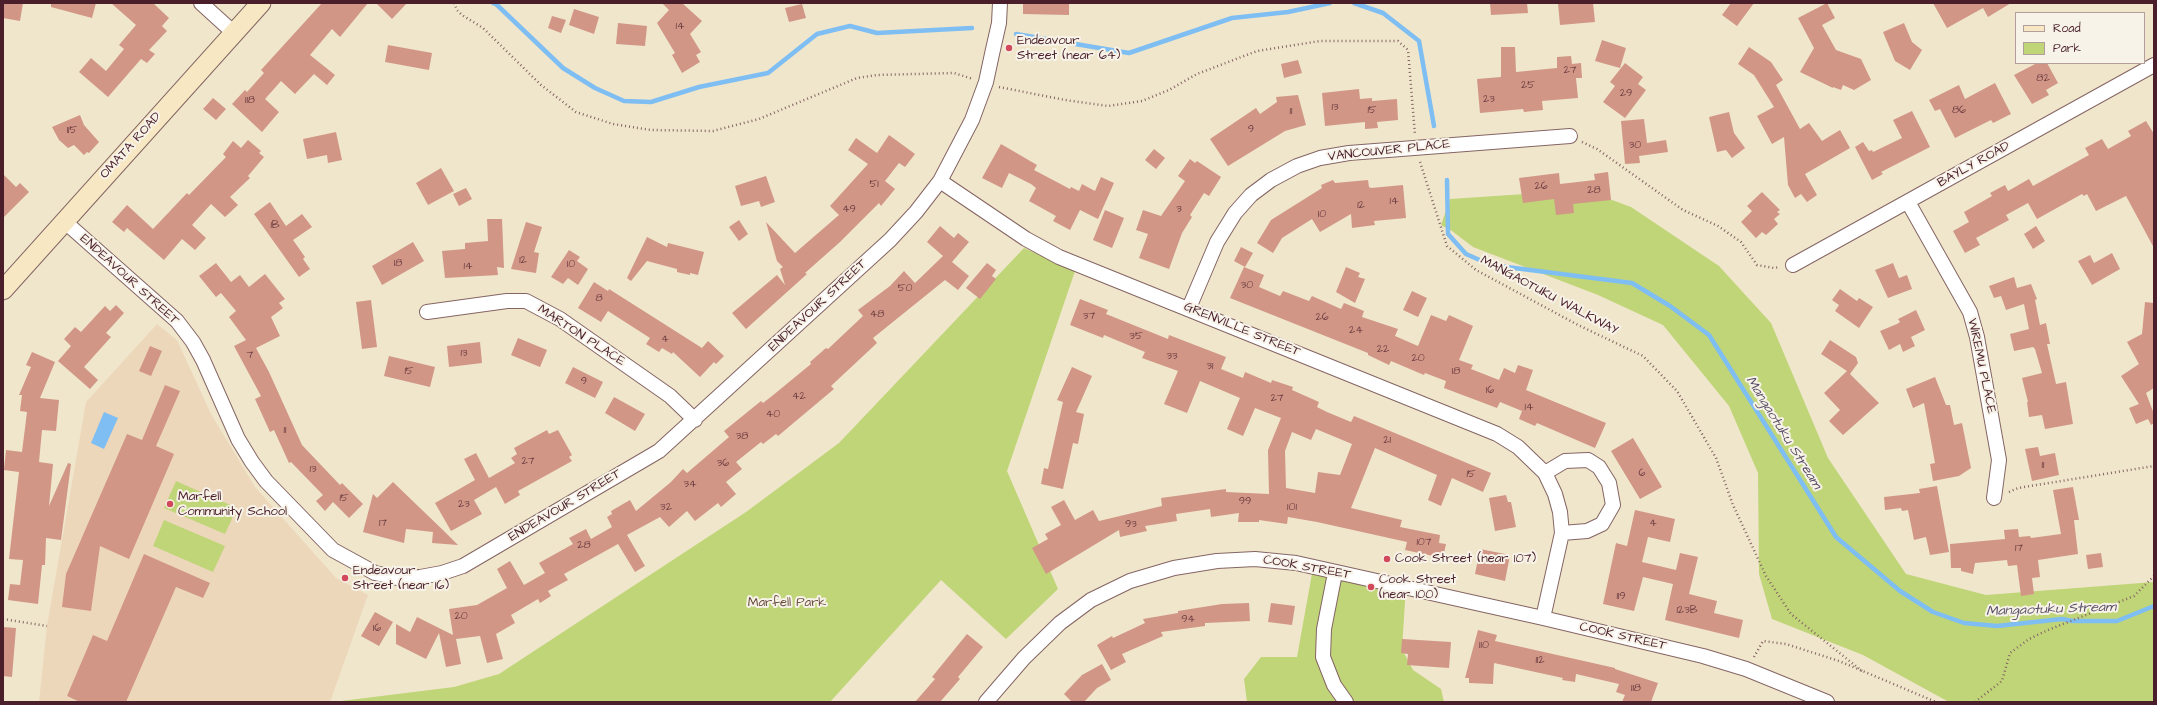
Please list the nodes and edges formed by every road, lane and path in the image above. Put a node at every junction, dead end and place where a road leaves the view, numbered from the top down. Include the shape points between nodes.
1 (201, 3) edge
2 (261, 3) edge
3 (454, 3) edge
4 (1000, 3) edge
5 (234, 33) junction
6 (2154, 65) edge
7 (986, 82) junction
8 (1570, 136) joint
9 (1417, 147) junction
10 (940, 181) junction
11 (1908, 202) junction
12 (64, 221) junction
13 (1793, 265) joint
14 (3, 290) edge
15 (1189, 308) junction
16 (427, 312) dead end
17 (694, 420) junction
18 (2154, 466) edge
19 (1546, 473) junction
20 (1994, 498) joint
21 (1562, 533) junction
22 (1336, 573) junction
23 (2154, 576) edge
24 (1544, 618) junction
25 (3, 619) edge
26 (47, 626) dead end
27 (1746, 669) junction
28 (1862, 671) junction
29 (986, 702) edge
30 (1346, 702) edge
31 (1827, 702) edge
32 (1936, 702) edge
33 (1975, 702) edge

1 - 5 street
2 - 5 main road, OMATA ROAD
3 - 7 path, MANGAOTUKU WALKWAY via 462,15 483,28 541,85 576,112 612,124 651,130 713,131 759,119 857,78 877,75 954,73
4 - 7 street, ENDEAVOUR STREET via 999,23
5 - 12 main road, OMATA ROAD
6 - 11 street, BAYLY ROAD
7 - 9 path, MANGAOTUKU WALKWAY via 1065,100 1108,106 1142,101 1169,90 1197,74 1258,51 1320,41 1398,41 1408,50
7 - 10 street, ENDEAVOUR STREET via 972,120
8 - 9 street, VANCOUVER PLACE
8 - 13 path via 1597,149 1683,210 1718,226 1741,242 1757,265 1774,268
9 - 15 street, VANCOUVER PLACE via 1320,158 1297,166 1271,180 1235,213 1216,242
9 - 28 path, MANGAOTUKU WALKWAY via 1421,170 1447,246 1476,270 1578,325 1643,356 1677,391 1716,458 1733,505 1766,576 1791,614
10 - 15 street, GRENVILLE STREET via 1026,239 1059,257
10 - 17 street, ENDEAVOUR STREET via 890,240
11 - 13 street, BAYLY ROAD
11 - 20 street, WIREMU PLACE via 1970,312 1977,337 1999,460
12 - 14 main road, OMATA ROAD
12 - 17 street, ENDEAVOUR STREET via 177,321 203,360 238,439 266,481 333,550 375,573 397,578 420,577 463,566 659,450
15 - 19 street, GRENVILLE STREET via 1497,434 1518,447
16 - 17 street, MARTON PLACE via 507,301 526,301 560,319 670,396
18 - 20 path via 2018,488
19 - 21 street, GRENVILLE STREET via 1560,512
19 - 21 street via 1565,461 1588,460 1599,467 1609,483 1613,505 1602,524 1587,531
21 - 24 street, GRENVILLE STREET
22 - 24 street, COOK STREET
22 - 29 street, COOK STREET via 1296,563 1255,559 1217,561 1174,568 1130,581 1091,600 1060,623 1024,658
22 - 30 street via 1324,629 1323,657 1334,685
23 - 33 path via 2134,596 2029,639 2010,653 2002,680
24 - 27 street, COOK STREET via 1703,656
25 - 26 path
27 - 28 path, MANGAOTUKU WALKWAY via 1763,641 1786,644
27 - 31 street, COOK STREET
28 - 32 path, MANGAOTUKU WALKWAY

